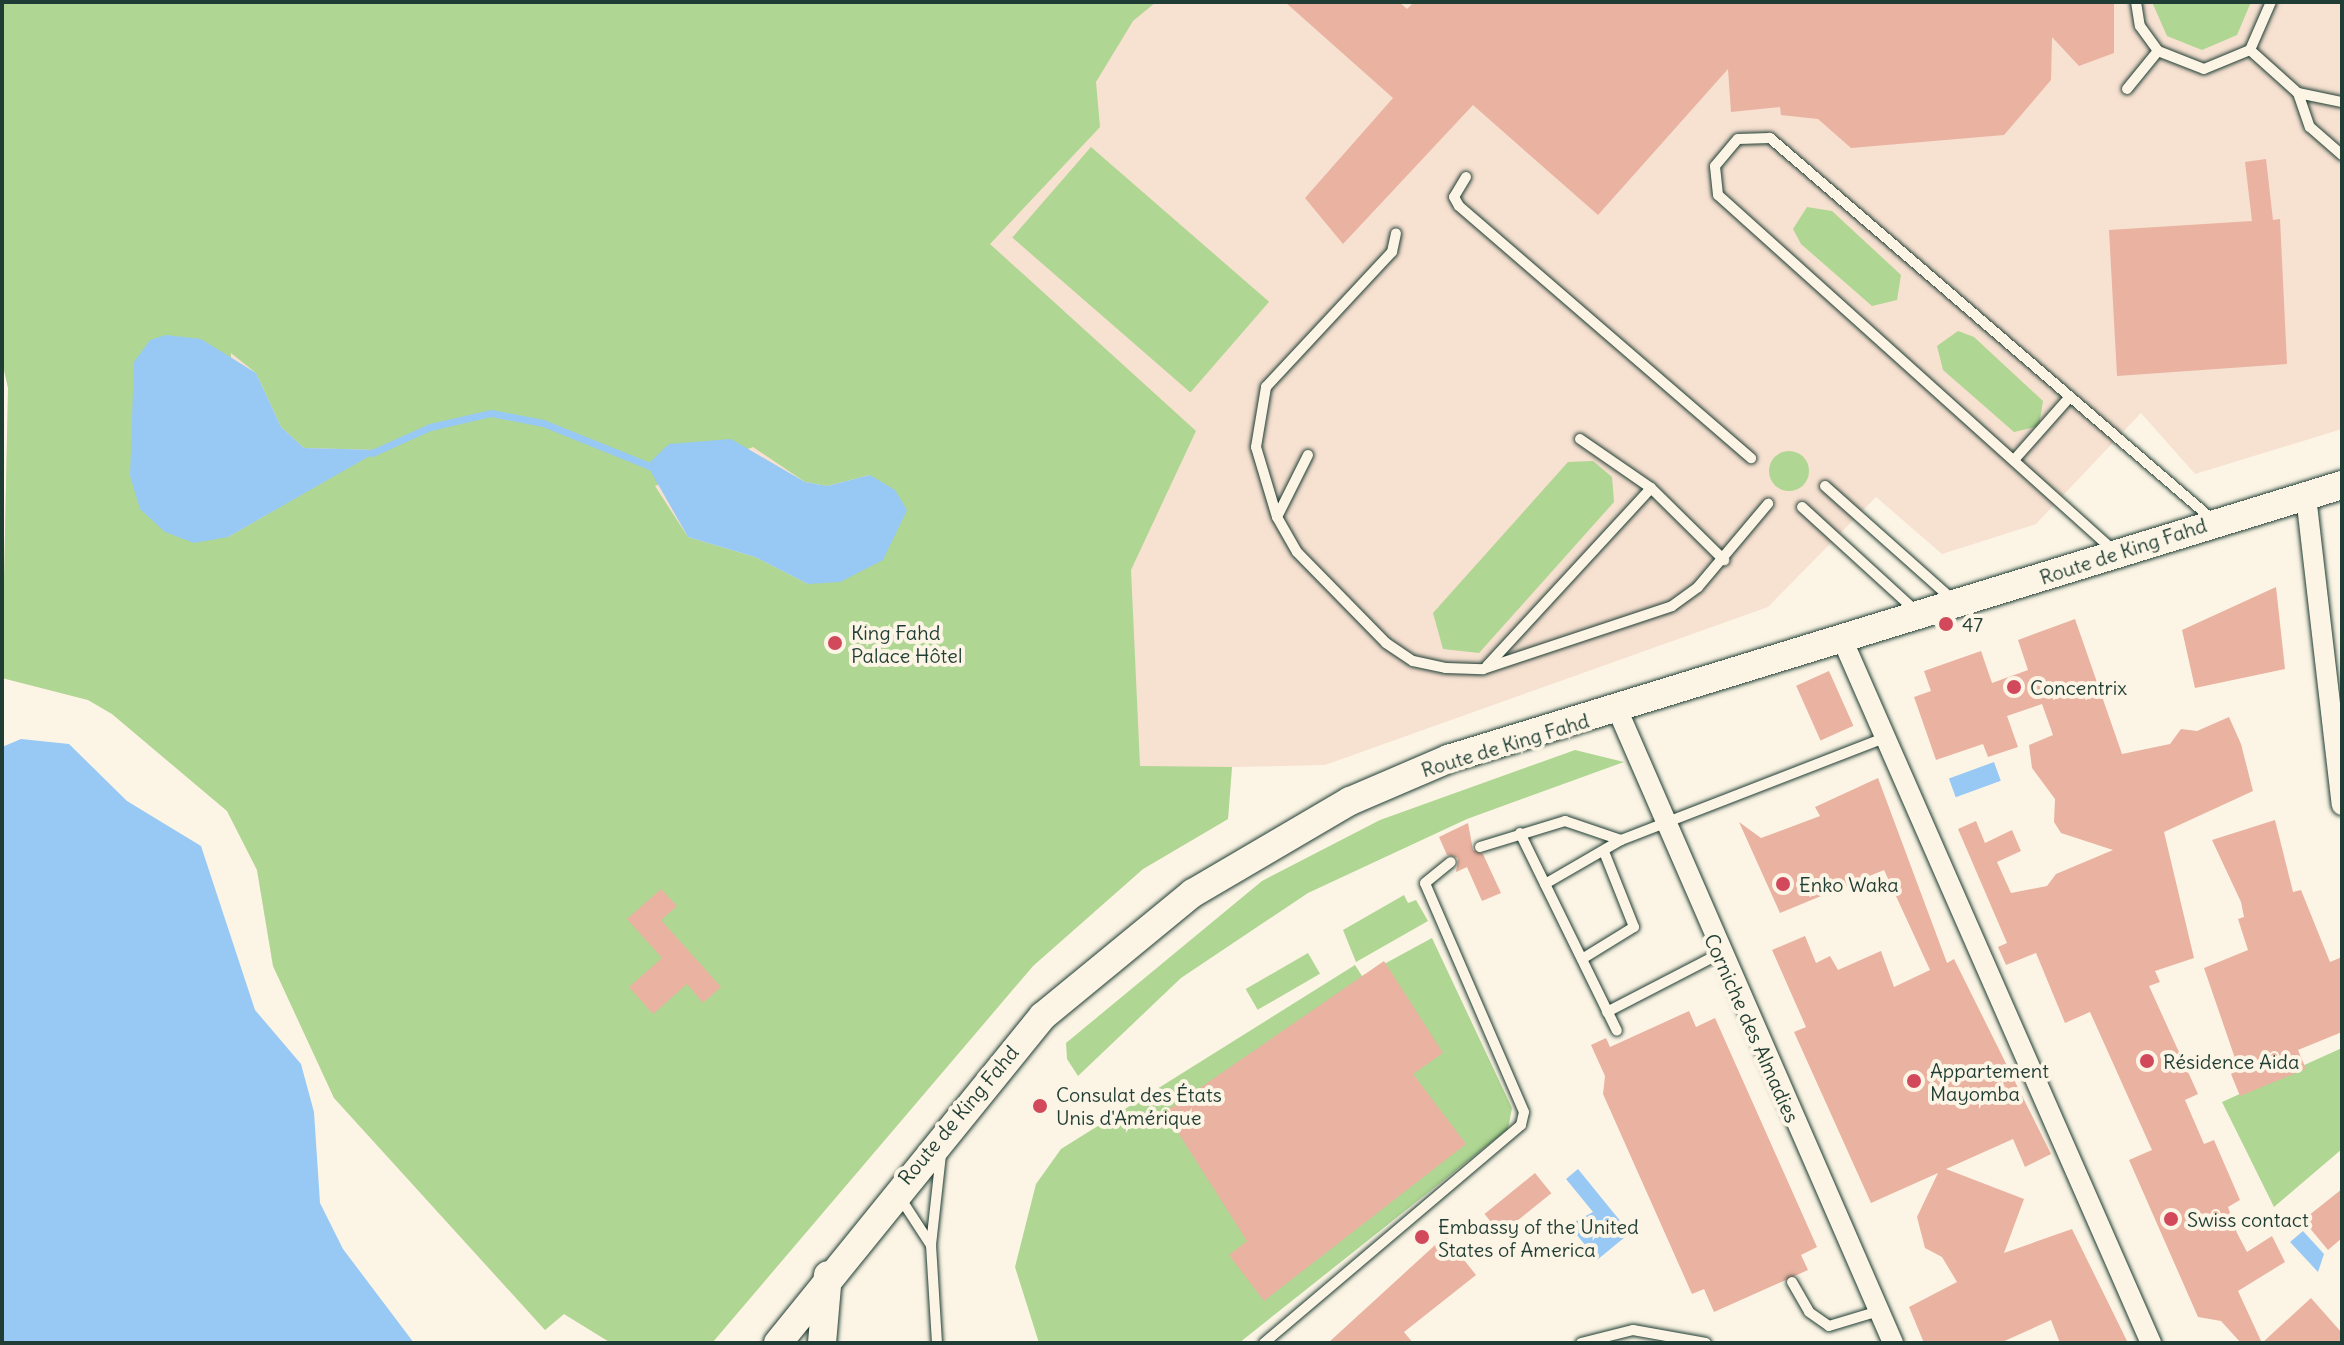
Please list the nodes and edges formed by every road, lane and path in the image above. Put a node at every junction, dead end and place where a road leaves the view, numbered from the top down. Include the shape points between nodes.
1 (2136, 2) edge
2 (2271, 2) edge
3 (2250, 50) junction
4 (2158, 51) junction
5 (2127, 89) dead end
6 (2298, 93) junction
7 (2342, 102) edge
8 (2342, 155) edge
9 (1466, 177) dead end
10 (1396, 233) dead end
11 (2068, 399) junction
12 (1580, 439) dead end
13 (1308, 455) dead end
14 (1751, 458) dead end
15 (2014, 460) junction
16 (2342, 485) edge
17 (1825, 486) dead end
18 (1651, 488) junction
19 (2306, 496) junction
20 (1768, 504) dead end
21 (1802, 507) dead end
22 (1277, 517) junction
23 (2215, 522) junction
24 (2117, 554) junction
25 (1724, 560) junction
26 (1957, 603) junction
27 (1918, 614) junction
28 (1843, 641) junction
29 (1483, 669) junction
30 (1618, 711) junction
31 (1884, 738) junction
32 (2342, 805) edge
33 (1661, 819) junction
34 (1520, 833) junction
35 (1621, 840) junction
36 (1480, 847) dead end
37 (1605, 854) junction
38 (1451, 862) dead end
39 (1545, 884) junction
40 (1719, 954) junction
41 (1582, 959) junction
42 (1607, 1012) junction
43 (1617, 1031) dead end
44 (944, 1130) junction
45 (895, 1190) junction
46 (931, 1245) junction
47 (828, 1274) junction
48 (1792, 1282) dead end
49 (1879, 1311) junction
50 (778, 1343) edge
51 (822, 1343) edge
52 (937, 1343) edge
53 (1264, 1343) edge
54 (1581, 1343) edge
55 (1706, 1343) edge
56 (1893, 1343) edge
57 (2151, 1343) edge

1 - 4 lane via 2140,26
2 - 3 lane
3 - 4 lane via 2204,69
3 - 6 lane
4 - 5 lane
6 - 7 lane
6 - 8 lane via 2310,127
9 - 14 lane via 1454,197 1459,206
10 - 22 lane via 1392,252 1266,387 1256,447
11 - 15 lane
11 - 15 lane via 1770,138 1738,139 1715,166 1718,195
11 - 23 lane
12 - 18 lane
13 - 22 lane
15 - 24 lane
16 - 19 street, Route de King Fahd
17 - 26 lane
18 - 25 lane
18 - 29 lane
19 - 23 street, Route de King Fahd
19 - 32 street
20 - 25 lane
21 - 27 lane
22 - 29 lane via 1297,552 1386,643 1413,661
23 - 24 street, Route de King Fahd
24 - 26 street, Route de King Fahd
25 - 29 lane via 1672,606
26 - 27 street, Route de King Fahd
27 - 28 street, Route de King Fahd
28 - 30 street, Route de King Fahd
28 - 31 street
30 - 33 street, Corniche des Almadies
30 - 44 street, Route de King Fahd via 1448,759 1253,854 1193,893 1043,1016
31 - 33 lane
31 - 57 street
33 - 35 lane
33 - 40 street, Corniche des Almadies
34 - 35 lane via 1565,821
34 - 36 lane
34 - 39 lane
35 - 37 lane
37 - 39 lane
37 - 41 lane via 1634,927
38 - 53 lane via 1425,883 1524,1112 1521,1125
39 - 41 lane
40 - 42 lane
40 - 49 street, Corniche des Almadies
41 - 42 lane
42 - 43 lane
44 - 45 street, Route de King Fahd
44 - 46 lane
45 - 46 lane
45 - 47 street, Route de King Fahd
46 - 52 lane
47 - 50 street, Route de King Fahd
47 - 51 street
48 - 49 lane via 1809,1312 1829,1326
49 - 56 street, Corniche des Almadies
54 - 55 lane via 1633,1330

